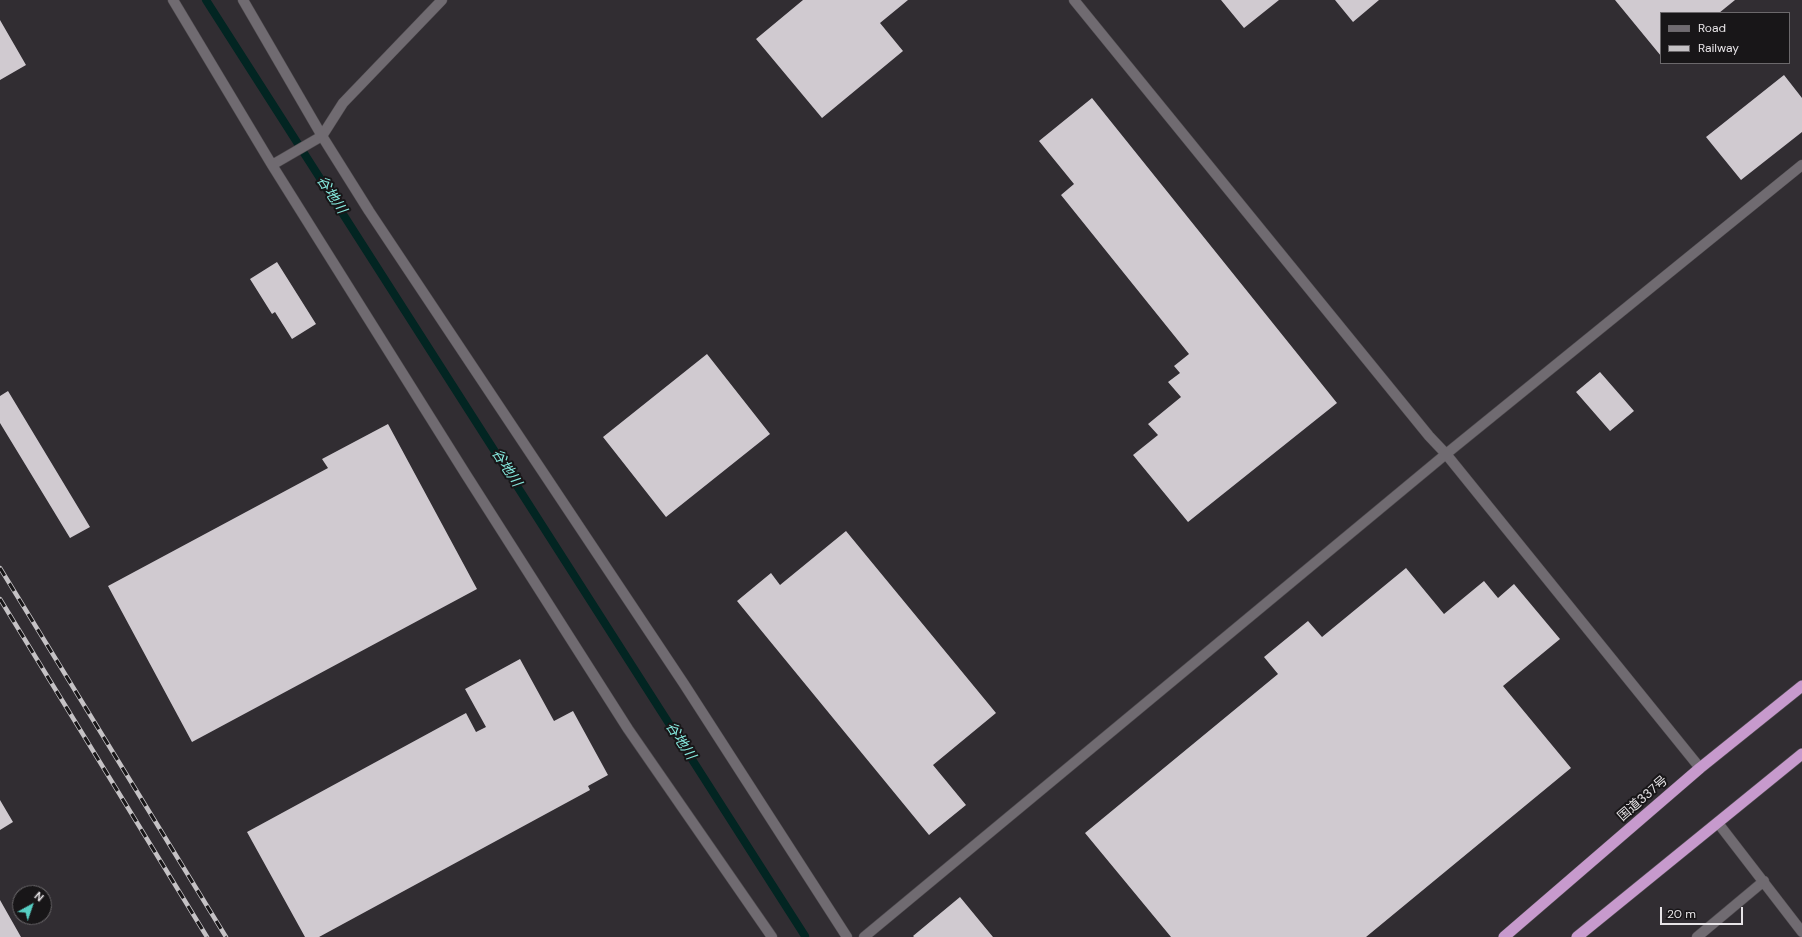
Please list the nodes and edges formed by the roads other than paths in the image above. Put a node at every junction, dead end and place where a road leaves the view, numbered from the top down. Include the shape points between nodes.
1 (173, 0) edge
2 (243, 0) edge
3 (442, 0) edge
4 (1074, 0) edge
5 (318, 138) junction
6 (272, 165) junction
7 (1802, 165) edge
8 (1446, 454) junction
9 (1802, 686) edge
10 (1802, 754) edge
11 (1700, 768) junction
12 (1718, 823) junction
13 (1764, 881) junction
14 (1802, 932) edge
15 (772, 937) edge
16 (847, 937) edge
17 (864, 937) edge
18 (1504, 937) edge
19 (1577, 937) edge
20 (1697, 937) edge

1 - 6 street
2 - 5 street
3 - 5 street via 343,103
4 - 8 street
5 - 6 street
5 - 16 street via 684,684
6 - 15 street via 628,729
7 - 8 street
8 - 11 street
8 - 17 street
9 - 11 highway, 国道337号
10 - 12 highway
11 - 18 highway, 国道337号
12 - 13 street
12 - 19 highway
13 - 14 street
13 - 20 street

